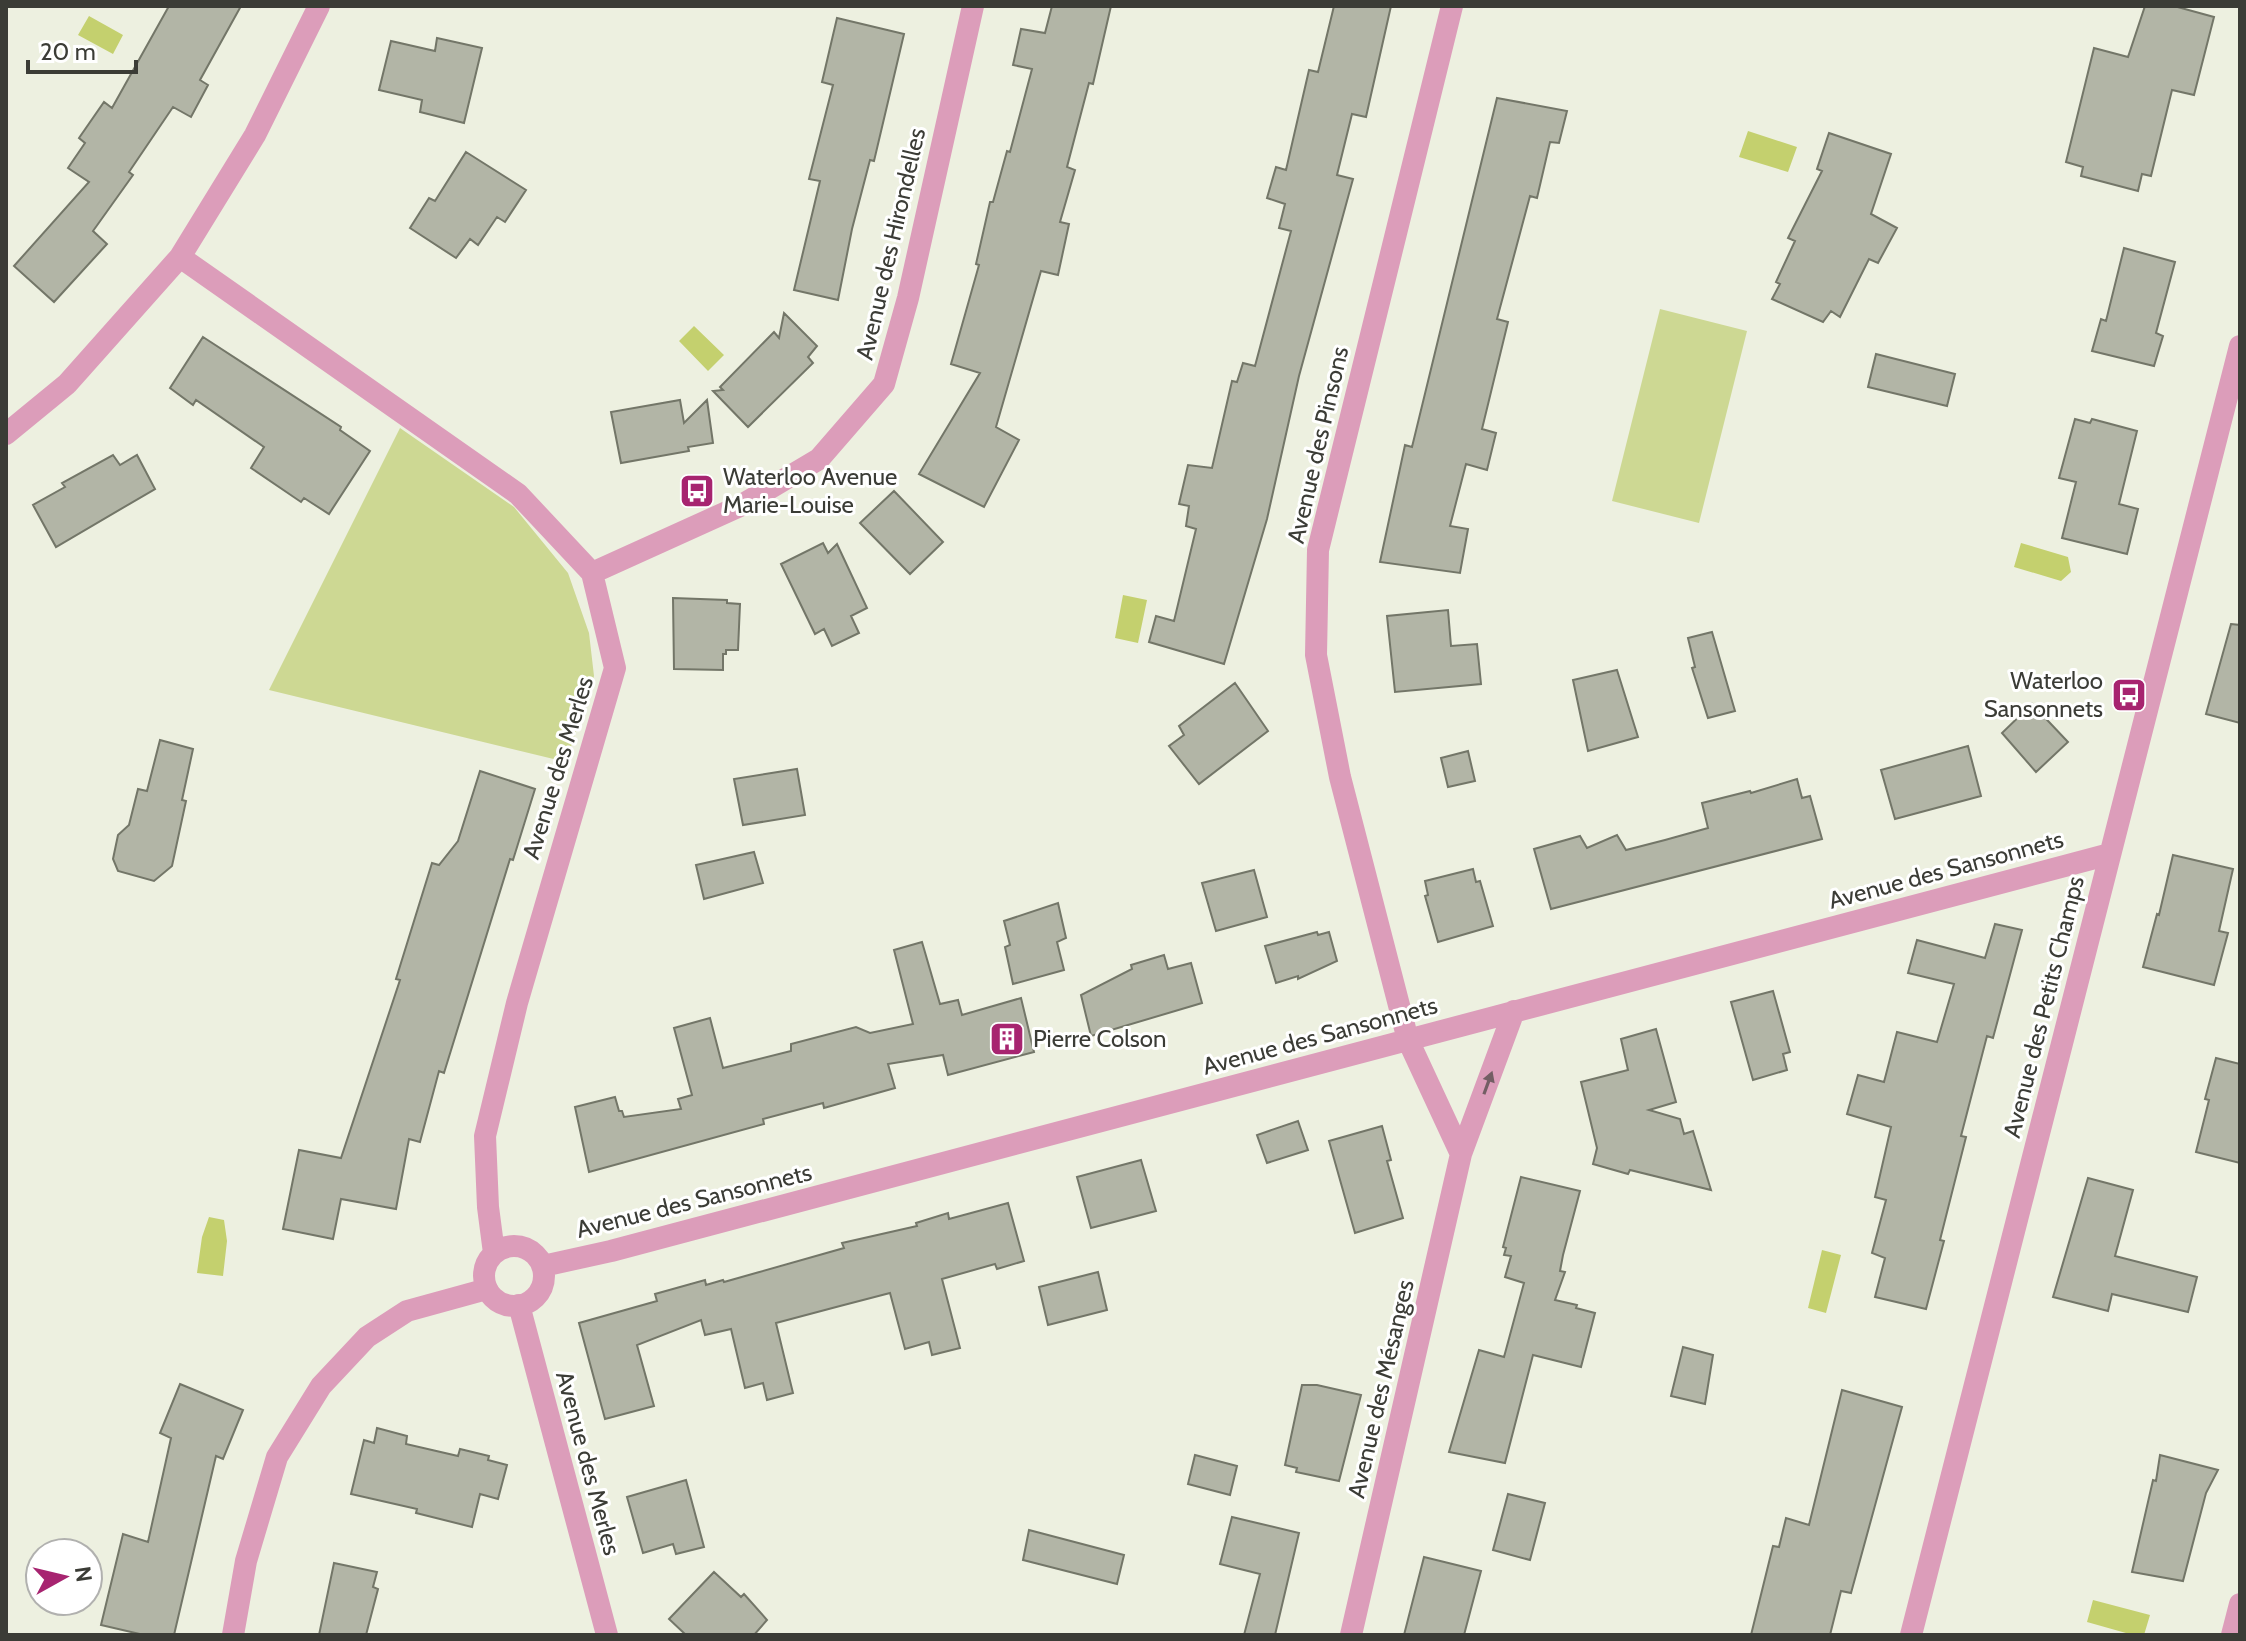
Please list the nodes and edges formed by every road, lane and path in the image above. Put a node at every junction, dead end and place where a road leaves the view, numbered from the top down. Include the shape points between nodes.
1 (319, 6) edge
2 (973, 6) edge
3 (1452, 6) edge
4 (180, 257) junction
5 (2240, 346) edge
6 (2233, 402) edge
7 (6, 434) edge
8 (592, 573) junction
9 (2110, 854) junction
10 (1514, 1011) junction
11 (1408, 1040) junction
12 (1461, 1154) junction
13 (494, 1253) junction
14 (543, 1266) junction
15 (487, 1289) junction
16 (519, 1305) junction
17 (2240, 1604) edge
18 (233, 1635) edge
19 (607, 1635) edge
20 (1351, 1635) edge
21 (1911, 1635) edge
22 (2232, 1635) edge

1 - 4 street via 255,135
2 - 8 street, Avenue des Hirondelles via 884,384 819,459 740,506
3 - 11 street, Avenue des Pinsons via 1318,550 1316,655 1340,777
4 - 7 street via 67,384
4 - 8 street, Avenue des Merles via 518,494
5 - 6 street, Avenue des Petits Champs
6 - 9 street, Avenue des Petits Champs
8 - 13 street, Avenue des Merles via 615,668 517,1003 485,1136
9 - 10 street, Avenue des Sansonnets
9 - 21 street, Avenue des Petits Champs
10 - 11 street, Avenue des Sansonnets
12 -> 10 street, Avenue des Mésanges
11 - 12 street
11 - 14 street, Avenue des Sansonnets
12 - 20 street, Avenue des Mésanges
13 - 14 street via 522,1247
13 - 15 street via 485,1270
14 - 16 street via 537,1296
15 - 16 street via 501,1302
15 - 18 street via 407,1311 367,1337 321,1386 277,1457 246,1561
16 - 19 street, Avenue des Merles
17 - 22 street

